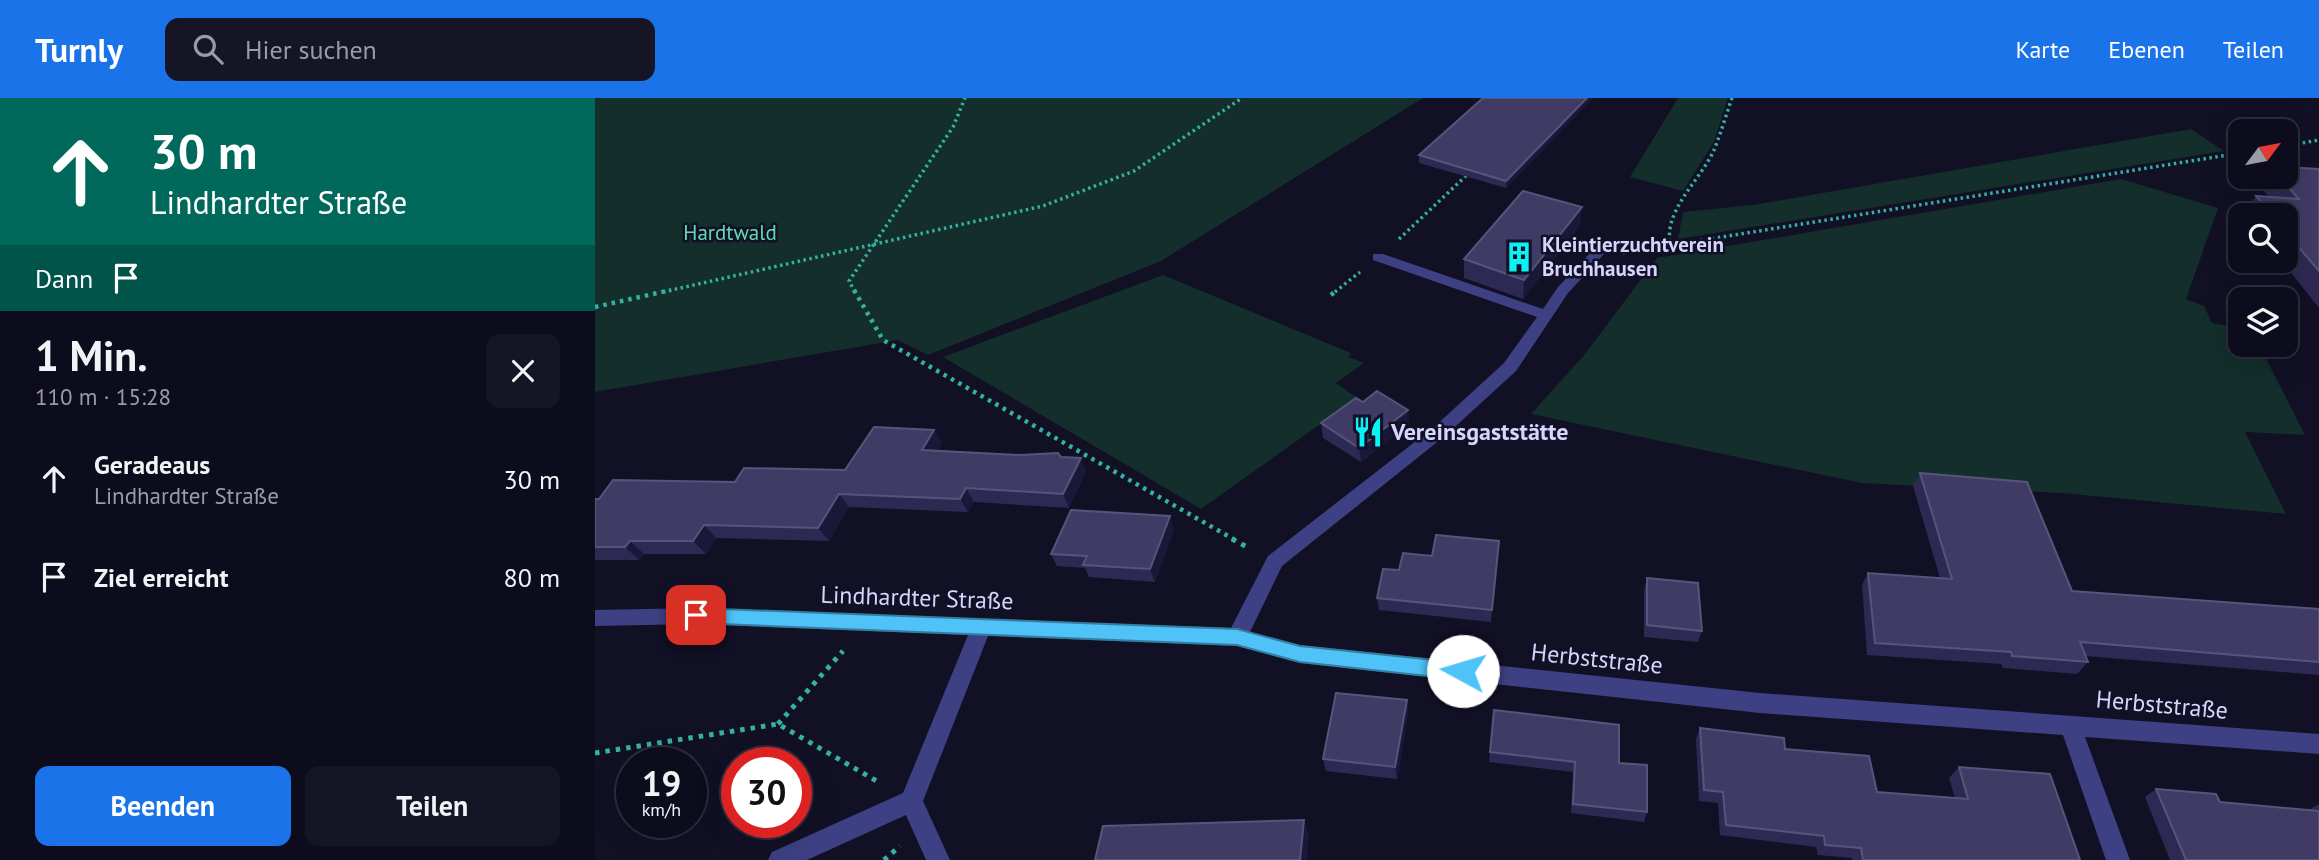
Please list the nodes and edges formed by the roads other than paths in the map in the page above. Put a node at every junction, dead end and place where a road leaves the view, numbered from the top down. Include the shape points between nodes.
1 (1597, 254) road end
2 (1378, 257) road end
3 (1546, 315) junction
4 (595, 618) edge
5 (982, 626) junction
6 (1237, 637) junction
7 (2070, 724) junction
8 (2319, 744) edge
9 (911, 801) junction
10 (780, 860) edge
11 (938, 860) edge
12 (2118, 860) edge

1 - 3 street
2 - 3 street
3 - 6 street via 1510,367 1440,430 1275,561
4 - 5 street, Lindhardter Straße via 696,615
5 - 6 street, Lindhardter Straße
5 - 9 street
6 - 7 street, Herbststraße via 1300,654 1692,696
7 - 8 street, Herbststraße
7 - 12 street
9 - 10 street
9 - 11 street

